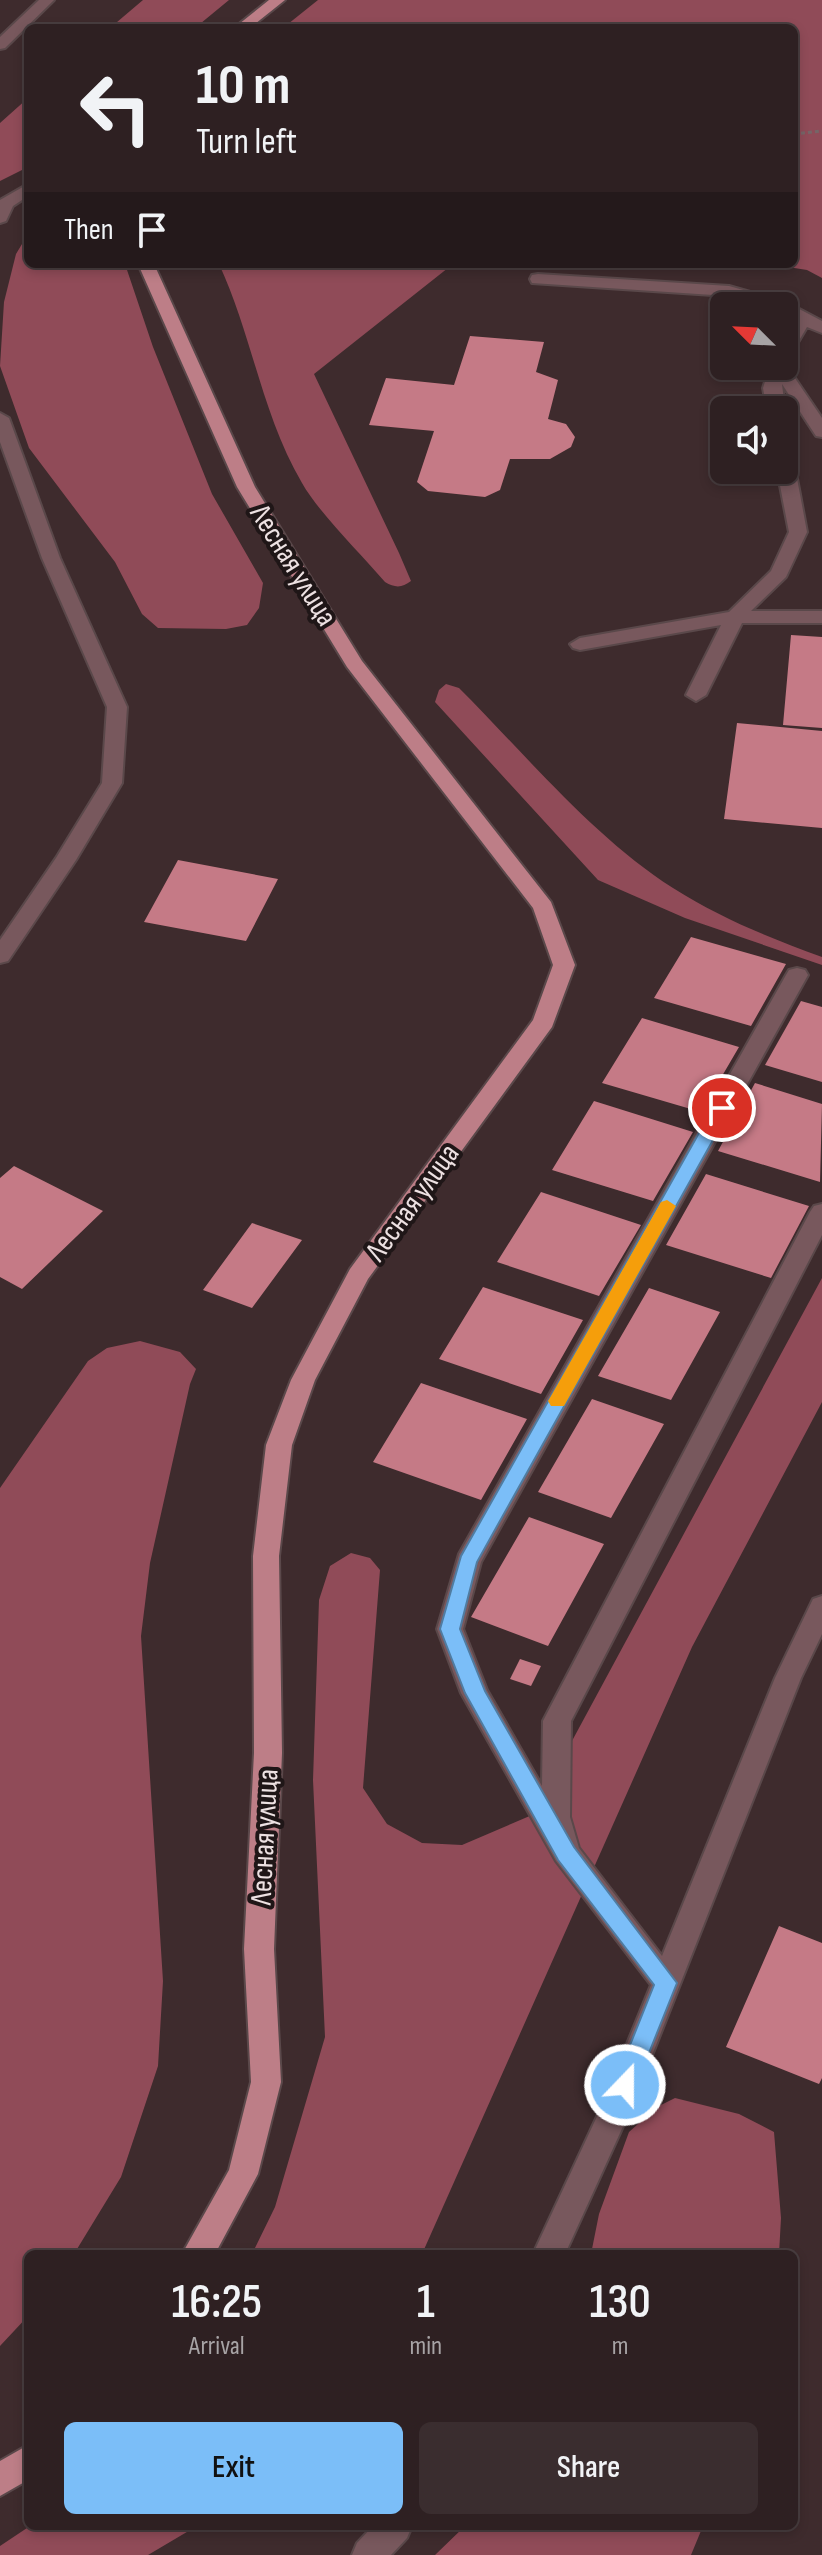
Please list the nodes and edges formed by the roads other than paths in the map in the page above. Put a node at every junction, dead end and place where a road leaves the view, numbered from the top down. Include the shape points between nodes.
1 (47, 0) edge
2 (278, 0) edge
3 (246, 24) edge
4 (0, 45) edge
5 (24, 192) edge
6 (2, 208) edge
7 (148, 268) edge
8 (538, 279) dead end
9 (732, 292) edge
10 (798, 314) edge
11 (804, 316) junction
12 (798, 327) edge
13 (822, 328) edge
14 (788, 380) edge
15 (0, 418) edge
16 (822, 432) edge
17 (789, 484) edge
18 (735, 617) junction
19 (822, 617) edge
20 (580, 644) dead end
21 (696, 695) dead end
22 (0, 956) edge
23 (797, 975) dead end
24 (822, 1212) edge
25 (822, 1606) edge
26 (566, 1853) junction
27 (666, 1983) junction
28 (200, 2250) edge
29 (551, 2250) edge
30 (24, 2464) edge
31 (0, 2480) edge
32 (391, 2530) edge
33 (369, 2555) edge

1 - 4 street
2 - 3 main road
5 - 6 street
7 - 28 main road, Лесная улица via 246,487 354,663 543,907 564,965 544,1022 358,1275 303,1380 279,1445 266,1556 268,1753 259,1949 266,2082 243,2174
8 - 9 street
10 - 11 street
11 - 12 street
11 - 13 street
14 - 16 street
15 - 22 street via 51,558 117,707 112,783
17 - 18 street via 798,532 779,573
18 - 19 street
18 - 20 street
18 - 21 street
23 - 26 street via 468,1561 450,1629 475,1693
24 - 26 street via 557,1721 556,1817
25 - 27 street
26 - 27 street
27 - 29 street
30 - 31 main road
32 - 33 street

